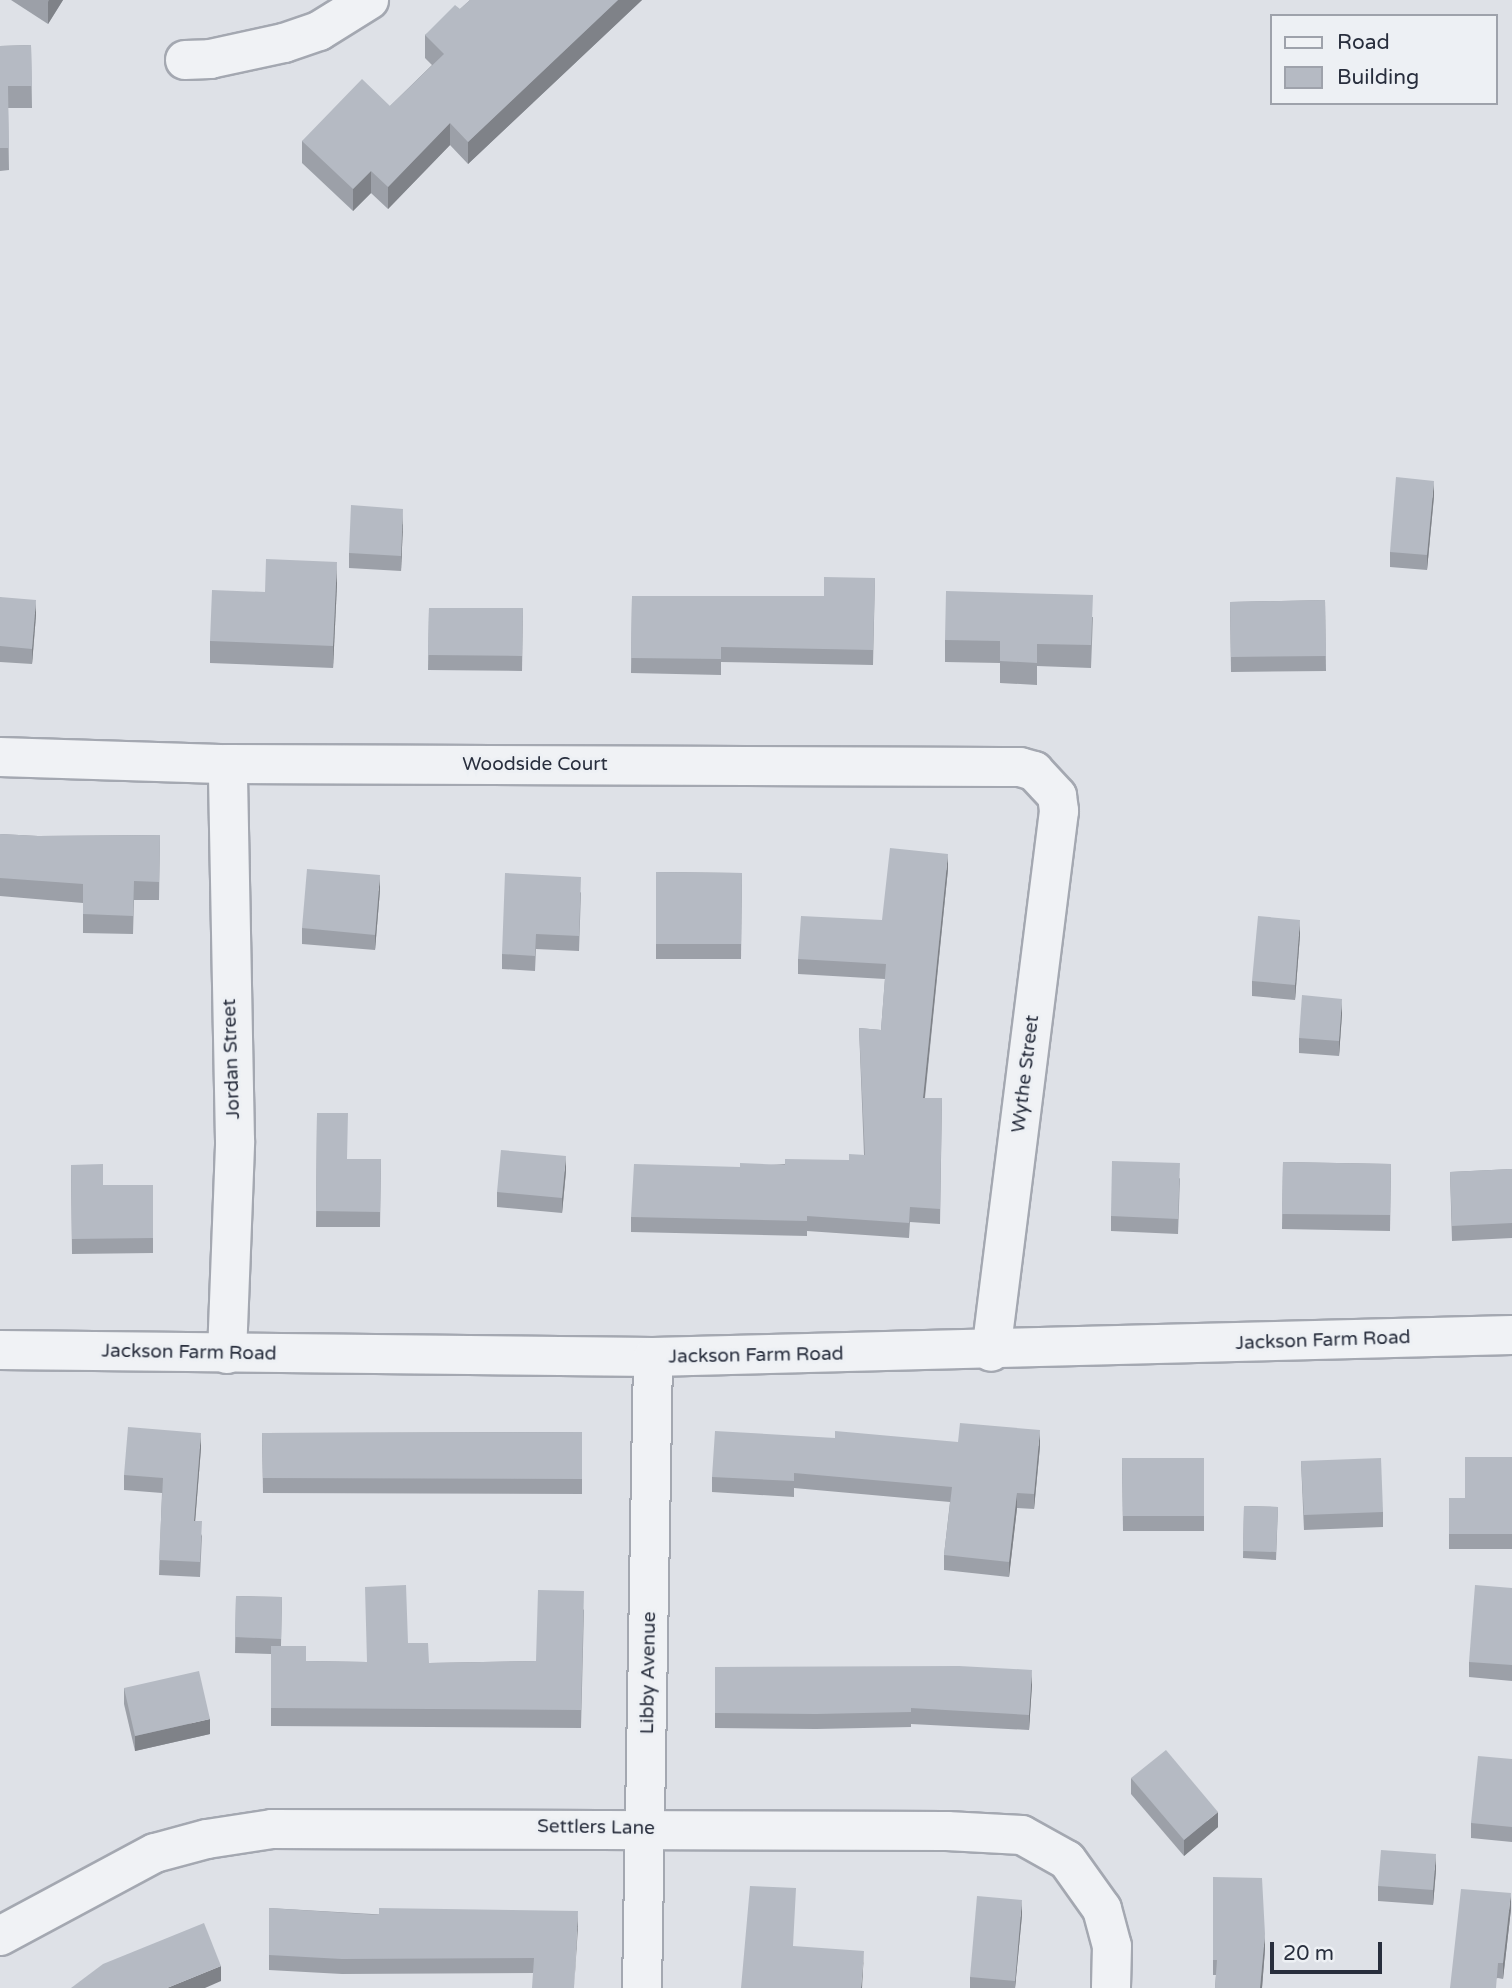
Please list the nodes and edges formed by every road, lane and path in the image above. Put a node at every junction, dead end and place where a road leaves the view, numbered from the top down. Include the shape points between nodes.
1 (369, 0) edge
2 (185, 60) dead end
3 (0, 757) edge
4 (228, 764) junction
5 (1057, 796) joint
6 (1512, 1335) edge
7 (0, 1350) edge
8 (991, 1352) junction
9 (227, 1354) junction
10 (653, 1357) junction
11 (647, 1828) junction
12 (0, 1936) edge
13 (642, 1988) edge
14 (1111, 1988) edge

1 - 2 street via 319,31 284,43
3 - 4 street, Woodside Court
4 - 5 street, Woodside Court via 1020,767 1047,779
4 - 9 street, Jordan Street via 235,1141
5 - 8 street, Wythe Street via 1059,811
6 - 8 street, Jackson Farm Road
7 - 9 street, Jackson Farm Road
8 - 10 street, Jackson Farm Road
9 - 10 street, Jackson Farm Road
10 - 11 street, Libby Avenue
11 - 12 street, Settlers Lane via 272,1829 206,1839 131,1863
11 - 13 street, Libby Avenue
11 - 14 street, Settlers Lane via 1022,1835 1068,1860 1087,1883 1102,1909 1112,1946

